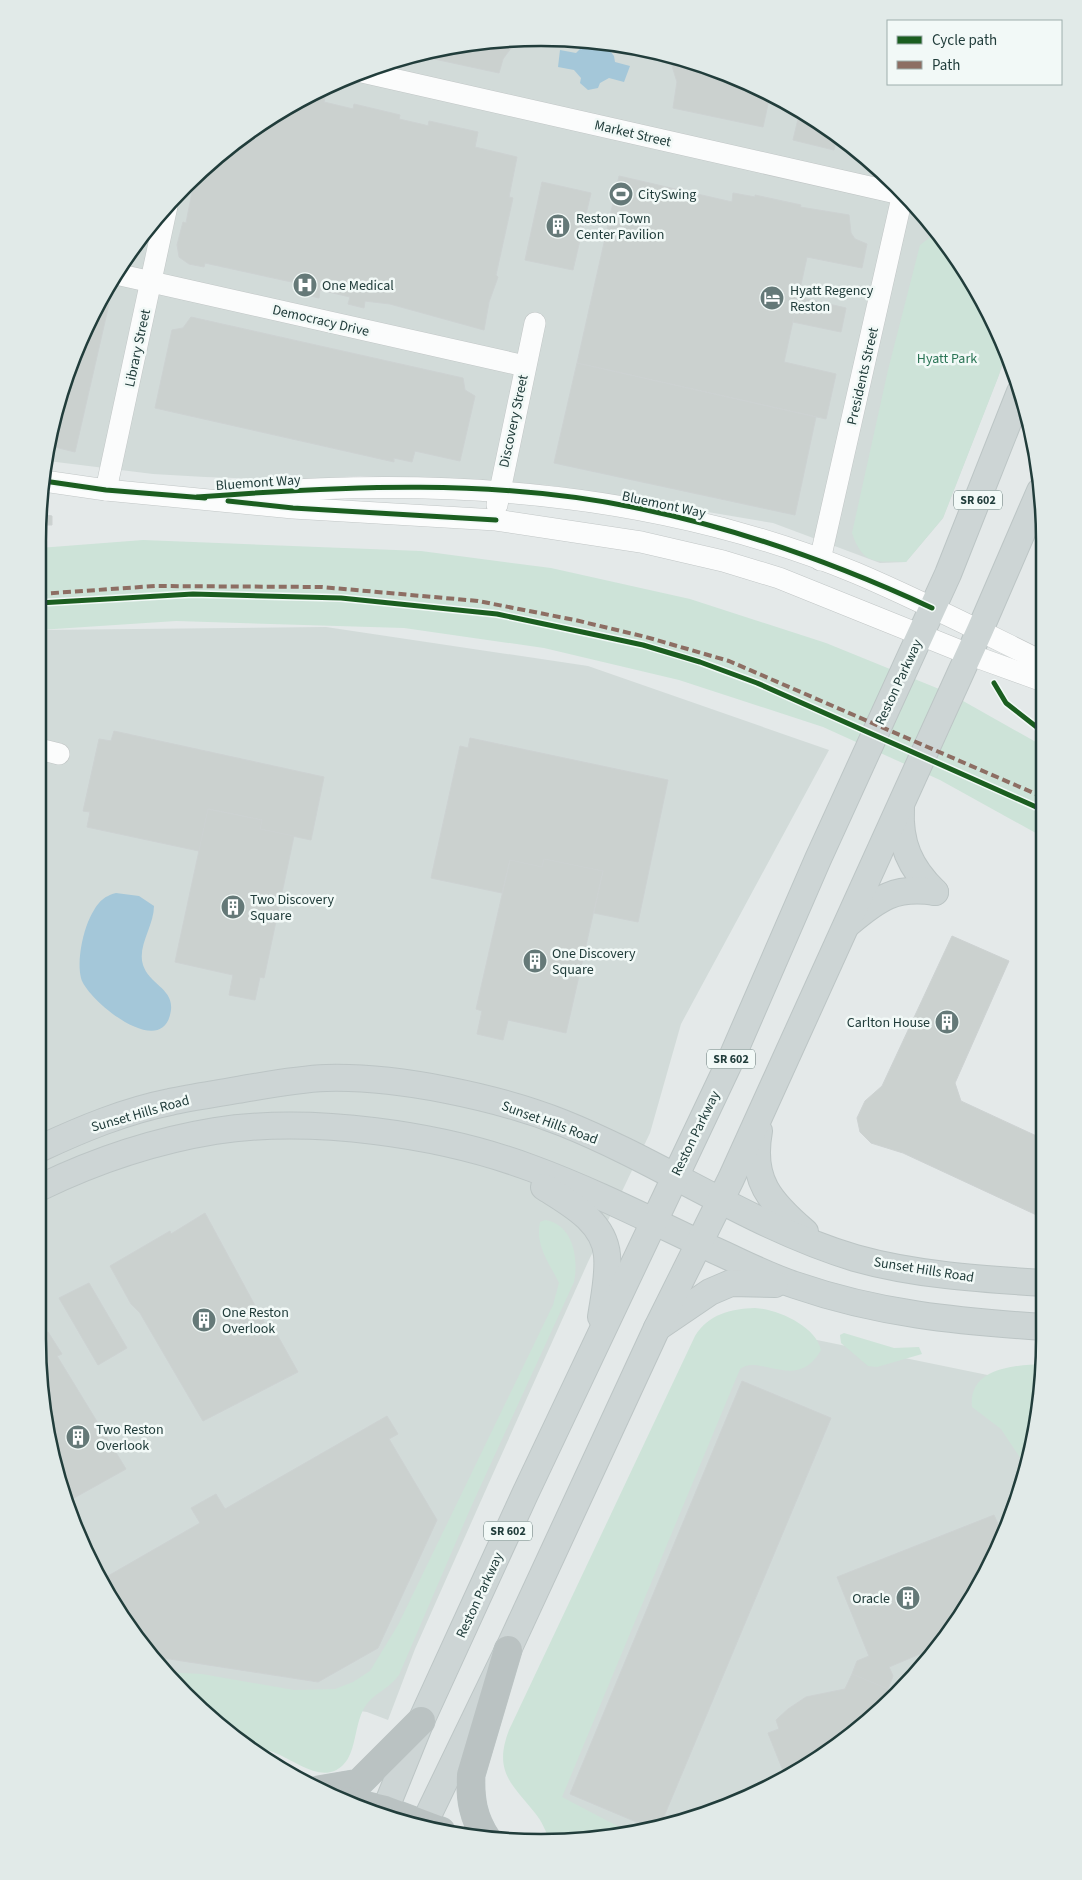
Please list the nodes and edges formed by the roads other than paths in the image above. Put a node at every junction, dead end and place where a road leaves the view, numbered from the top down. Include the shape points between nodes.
1 (376, 75) edge
2 (891, 191) edge
3 (902, 203) edge
4 (165, 220) edge
5 (124, 276) edge
6 (151, 282) junction
7 (535, 323) dead end
8 (525, 366) junction
9 (1016, 403) edge
10 (49, 482) edge
11 (106, 490) junction
12 (498, 491) junction
13 (197, 497) junction
14 (1035, 504) edge
15 (496, 520) junction
16 (820, 560) junction
17 (932, 608) junction
18 (980, 630) junction
19 (920, 635) junction
20 (968, 654) junction
21 (1036, 658) edge
22 (1036, 678) edge
23 (904, 797) junction
24 (845, 927) junction
25 (764, 1106) junction
26 (46, 1146) edge
27 (485, 1152) junction
28 (673, 1176) junction
29 (46, 1185) edge
30 (721, 1201) junction
31 (653, 1221) junction
32 (699, 1243) junction
33 (821, 1245) junction
34 (1036, 1283) edge
35 (795, 1285) junction
36 (1036, 1326) edge
37 (657, 1328) junction
38 (598, 1341) junction
39 (508, 1650) junction
40 (421, 1721) junction
41 (332, 1788) edge
42 (386, 1808) edge
43 (432, 1821) edge
44 (482, 1831) edge

1 - 2 street, Market Street
3 - 16 street, Presidents Street
4 - 6 street, Library Street
5 - 6 street, Democracy Drive
6 - 8 street, Democracy Drive
6 - 11 street, Library Street
7 - 8 street, Discovery Street
8 - 12 street, Discovery Street
9 - 17 main road, Reston Parkway / SR 602
10 - 11 street, Bluemont Way
11 - 13 street, Bluemont Way
12 - 13 street, Bluemont Way via 296,490
12 - 15 street, Discovery Street
12 - 16 street, Bluemont Way via 642,509 748,535
13 - 15 street, Bluemont Way via 293,508
14 - 18 main road
15 - 19 street, Bluemont Way via 641,542 723,562 788,582
16 - 17 street, Bluemont Way
17 - 18 street, Bluemont Way
17 - 19 main road, Reston Parkway / SR 602
18 - 20 main road
18 - 21 street, Bluemont Way
19 - 20 street, Bluemont Way
19 - 28 main road, Reston Parkway / SR 602 via 732,1057
20 - 22 street, Bluemont Way
20 - 23 main road
23 - 24 main road
23 - 24 main road via 900,830 904,849 922,880 935,892 905,890 882,897
24 - 25 main road
25 - 30 main road
25 - 33 main road via 758,1141 758,1173 770,1198
26 - 28 main road, Sunset Hills Road via 109,1120 168,1102 276,1083 326,1078 451,1091 519,1108 581,1131
27 - 29 main road via 358,1130 276,1127 235,1130 143,1147 106,1158
27 - 31 main road via 532,1168
27 - 38 main road via 573,1205 596,1227 607,1253
28 - 30 main road, Sunset Hills Road
28 - 31 main road, Reston Parkway / SR 602
30 - 32 main road
30 - 33 main road, Sunset Hills Road
31 - 32 main road
31 - 38 main road, Reston Parkway / SR 602
32 - 35 main road
32 - 37 main road
33 - 34 main road, Sunset Hills Road via 855,1258 900,1268
35 - 36 main road via 851,1302 922,1317
35 - 37 main road via 731,1283 704,1296
37 - 39 main road
38 - 40 main road, Reston Parkway / SR 602
39 - 43 main road
39 - 44 highway via 471,1775 470,1796 474,1815
40 - 41 highway via 359,1783
40 - 42 main road, Reston Parkway / SR 602

